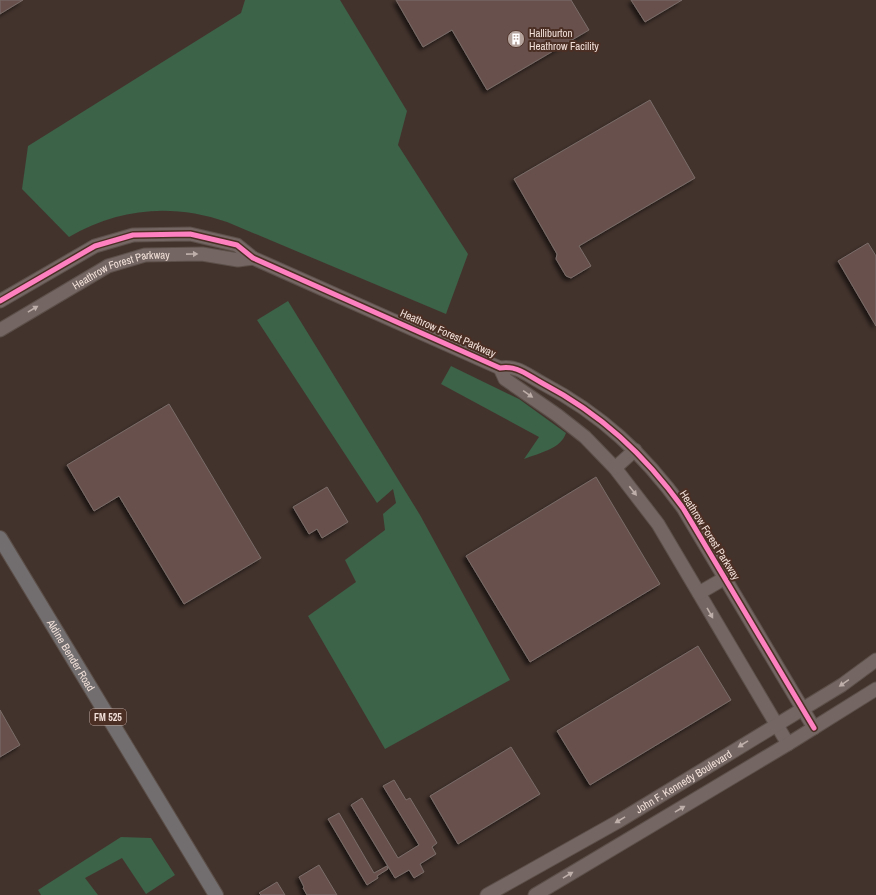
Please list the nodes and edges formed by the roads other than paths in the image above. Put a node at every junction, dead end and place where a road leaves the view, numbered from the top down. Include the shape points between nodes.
1 (253, 258) junction
2 (0, 301) edge
3 (0, 330) edge
4 (500, 368) junction
5 (635, 450) junction
6 (615, 468) junction
7 (0, 538) edge
8 (725, 578) junction
9 (699, 593) junction
10 (876, 660) edge
11 (876, 689) edge
12 (802, 708) junction
13 (776, 724) junction
14 (814, 728) junction
15 (788, 744) junction
16 (216, 895) edge
17 (487, 895) edge
18 (534, 895) edge

1 - 2 street, Heathrow Forest Parkway via 237,245 190,234 133,235 95,246
3 -> 1 street, Heathrow Forest Parkway via 108,266 145,255 202,254 238,260
1 - 4 street, Heathrow Forest Parkway
4 - 5 street, Heathrow Forest Parkway via 511,366 570,397 601,419
4 -> 6 street, Heathrow Forest Parkway via 505,379 585,437
5 - 6 street
5 - 8 street, Heathrow Forest Parkway via 663,480 683,508
6 -> 9 street, Heathrow Forest Parkway via 658,524
7 - 16 main road, Aldine Bender Road / FM 525
8 - 9 street
8 - 12 street, Heathrow Forest Parkway
9 -> 13 street, Heathrow Forest Parkway
10 -> 12 street, John F. Kennedy Boulevard via 842,685
11 - 14 street, John F. Kennedy Boulevard
12 - 13 street, John F. Kennedy Boulevard
12 - 14 street, Heathrow Forest Parkway
13 - 15 street, Heathrow Forest Parkway
13 -> 17 street, John F. Kennedy Boulevard via 615,823
14 - 15 street, John F. Kennedy Boulevard
18 -> 15 street, John F. Kennedy Boulevard

